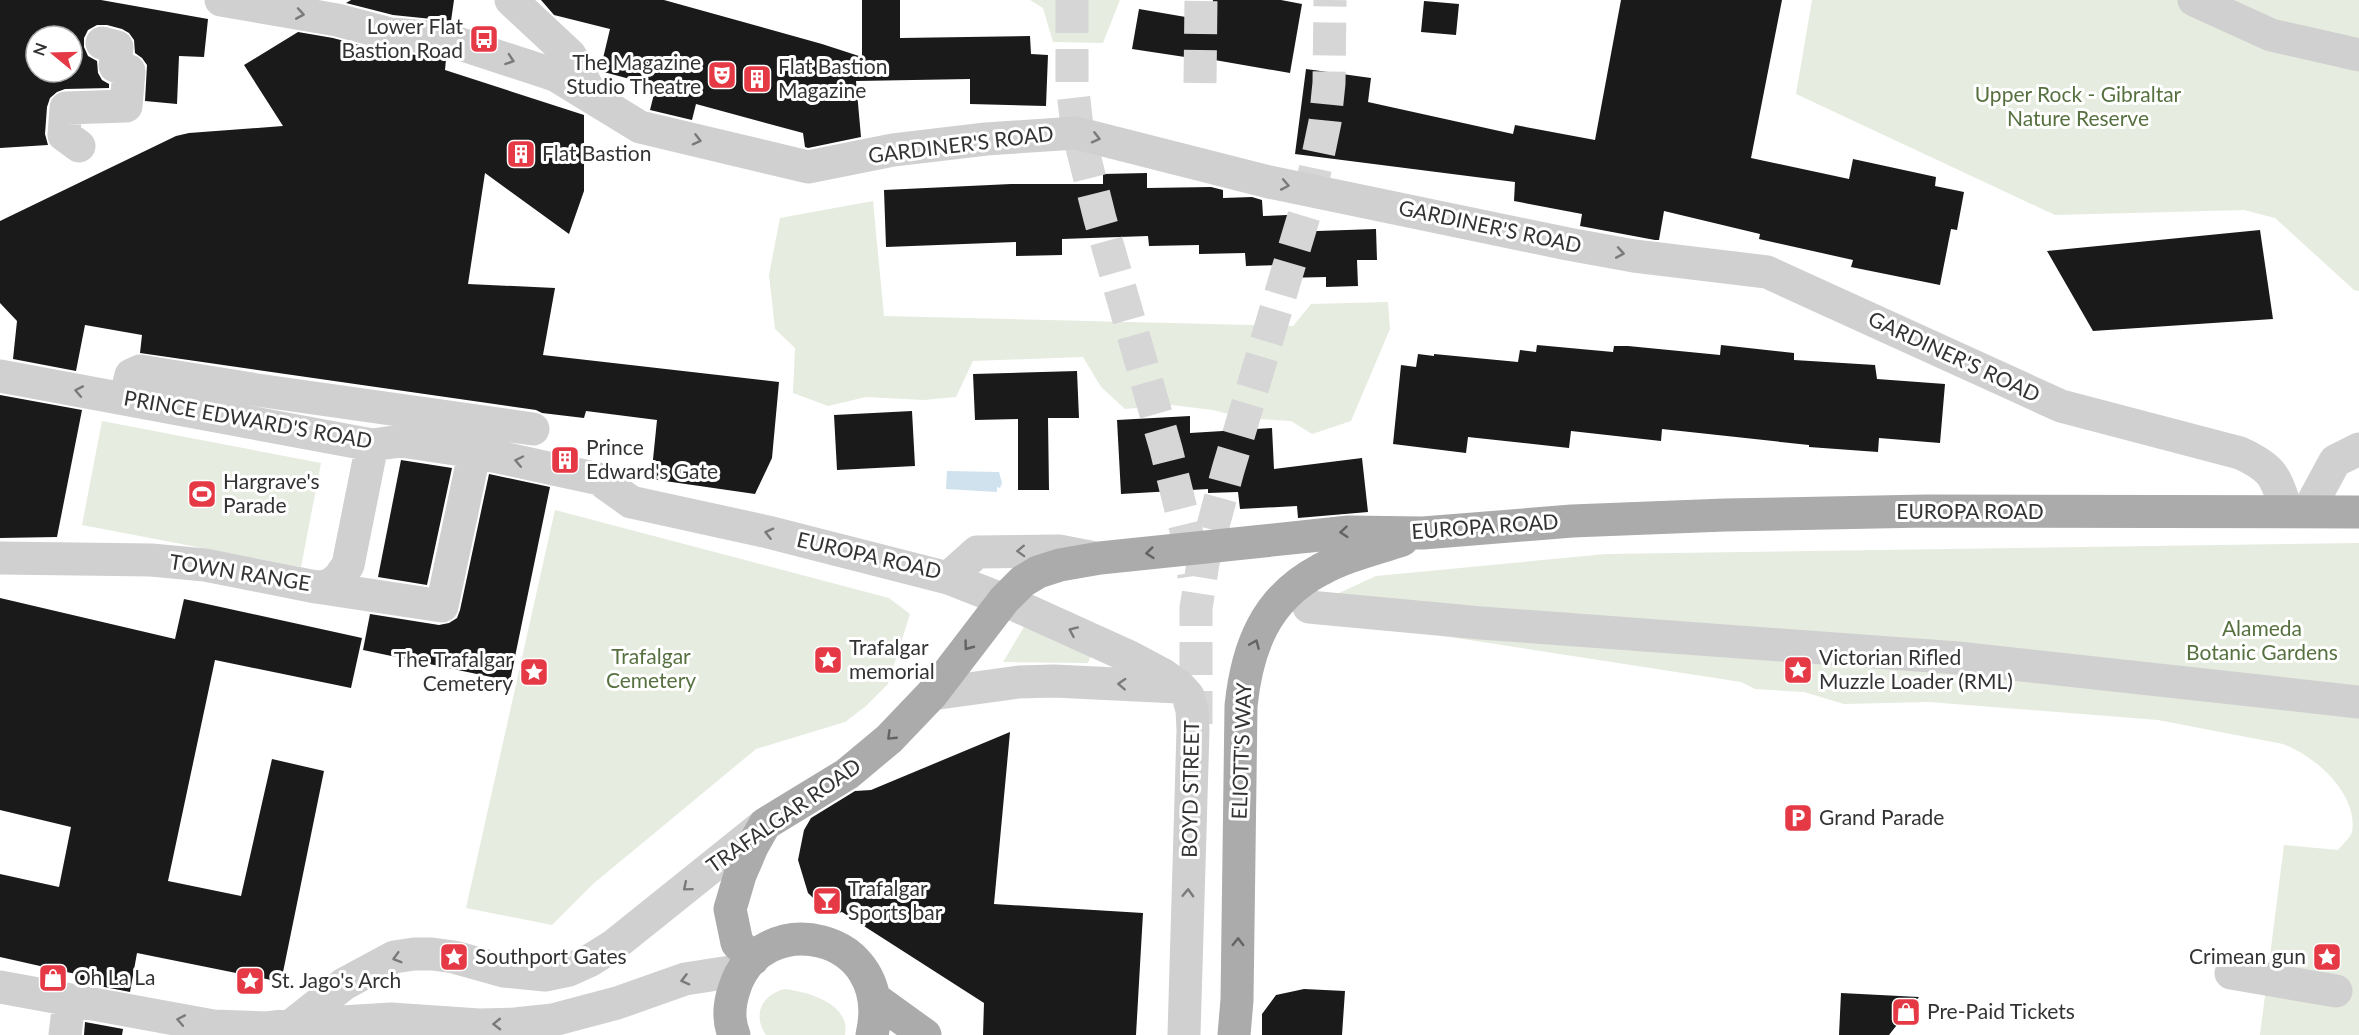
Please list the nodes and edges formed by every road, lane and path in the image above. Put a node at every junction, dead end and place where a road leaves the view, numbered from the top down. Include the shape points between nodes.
1 (221, 0) edge
2 (511, 0) edge
3 (2194, 0) edge
4 (102, 43) dead end
5 (2359, 55) edge
6 (592, 96) junction
7 (79, 146) dead end
8 (0, 375) edge
9 (125, 399) junction
10 (533, 429) dead end
11 (478, 437) junction
12 (372, 445) junction
13 (2359, 449) edge
14 (631, 501) joint
15 (2298, 511) junction
16 (2359, 512) edge
17 (1423, 533) junction
18 (0, 558) edge
19 (1100, 558) junction
20 (948, 578) junction
21 (316, 587) junction
22 (1004, 600) junction
23 (1310, 607) dead end
24 (1180, 687) junction
25 (932, 694) junction
26 (2359, 702) edge
27 (765, 824) junction
28 (748, 964) junction
29 (2230, 973) dead end
30 (0, 987) edge
31 (2336, 991) dead end
32 (875, 999) junction
33 (69, 1001) junction
34 (301, 1030) edge
35 (65, 1035) edge
36 (734, 1035) edge
37 (872, 1035) edge
38 (925, 1035) edge
39 (1184, 1035) edge
40 (1234, 1035) edge

1 -> 6 street, GARDINER'S ROAD via 337,20 390,34 442,38 555,75
2 - 6 street via 570,55
3 - 5 street via 2271,35
4 - 7 street via 117,47 115,66 129,70 126,106 66,108 64,135
6 -> 15 street, GARDINER'S ROAD via 640,127 808,167 916,147 1076,133 1269,182 1568,244 1767,272 2061,406 2240,453 2274,475
9 -> 8 street, PRINCE EDWARD'S ROAD
9 - 11 street via 131,375 140,371 257,390
9 - 12 street, PRINCE EDWARD'S ROAD
10 - 11 street
11 - 12 street, PRINCE EDWARD'S ROAD
14 -> 11 street, PRINCE EDWARD'S ROAD via 599,478
11 - 21 street via 442,606
12 - 21 street, TOWN RANGE via 348,565 329,586
13 - 15 street via 2335,461
20 -> 14 street, EUROPA ROAD
15 - 16 main road, EUROPA ROAD
15 - 17 main road, EUROPA ROAD via 1725,514
17 -> 19 main road, EUROPA ROAD via 1349,531
40 -> 17 main road, ELIOTT'S WAY via 1241,706 1248,659 1271,610 1300,582 1332,564
18 - 21 street, TOWN RANGE via 151,560 205,565
19 -> 20 street, EUROPA ROAD via 1059,551 977,552
19 - 22 main road, TRAFALGAR ROAD via 1038,572
20 - 22 street
24 -> 22 street via 1130,657
22 -> 25 main road, TRAFALGAR ROAD
23 - 26 street via 1958,658
24 -> 25 street via 1054,681
39 -> 24 street, BOYD STREET via 1193,730 1188,696
25 -> 27 main road, TRAFALGAR ROAD via 889,739 847,774
27 - 28 main road via 744,866 730,909 737,943
27 -> 34 street, TRAFALGAR ROAD via 644,923 569,970 524,975 454,957 394,957 344,984
28 - 32 main road via 769,948 787,941 813,939 844,952 858,964
28 -> 34 street via 685,978 617,1003 554,1020 479,1024 391,1019
28 - 36 main road via 736,983 729,1012
29 - 31 street
30 - 33 street
32 - 37 main road
32 - 38 main road
34 -> 33 street via 213,1026
33 - 35 street

